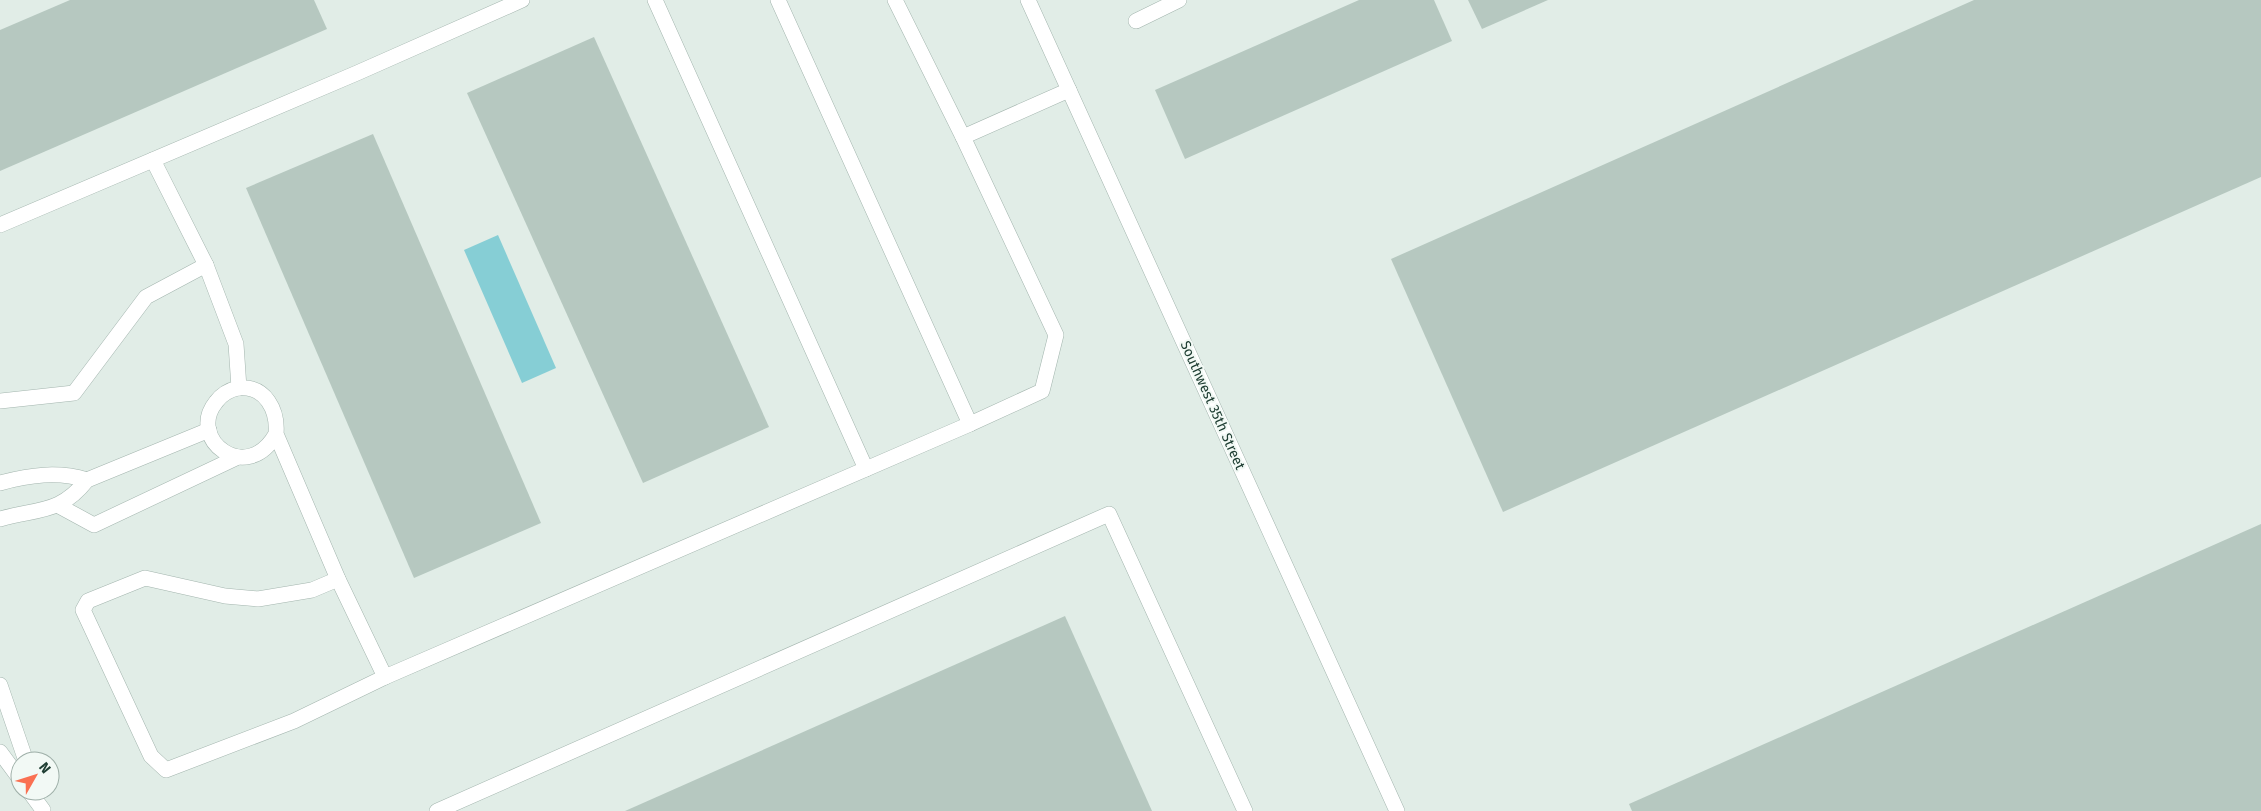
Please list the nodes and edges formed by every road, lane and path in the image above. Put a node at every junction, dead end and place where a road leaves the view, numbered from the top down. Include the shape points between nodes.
1 (522, 0) edge
2 (655, 0) edge
3 (778, 0) edge
4 (895, 0) edge
5 (1028, 0) edge
6 (1180, 0) edge
7 (1136, 21) dead end
8 (1069, 90) junction
9 (964, 137) junction
10 (153, 160) junction
11 (0, 225) edge
12 (206, 265) junction
13 (239, 388) junction
14 (0, 401) edge
15 (970, 424) junction
16 (209, 430) junction
17 (276, 434) junction
18 (238, 457) junction
19 (866, 469) junction
20 (87, 480) junction
21 (0, 483) edge
22 (59, 506) junction
23 (0, 519) edge
24 (338, 579) junction
25 (385, 677) junction
26 (0, 685) edge
27 (23, 751) edge
28 (0, 752) edge
29 (10, 766) edge
30 (437, 811) edge
31 (1245, 811) edge
32 (1397, 811) edge

1 - 10 street
2 - 19 street
3 - 15 street
4 - 9 street
5 - 8 street, Southwest 35th Street
6 - 7 street
8 - 9 street
8 - 32 street, Southwest 35th Street
9 - 15 street via 1056,335 1042,391
10 - 11 street
10 - 12 street
12 - 13 street via 236,344
12 - 14 street via 146,297 74,393
13 - 16 street via 219,397 213,405
13 - 17 street via 260,393 269,401 275,411
15 - 19 street
16 - 18 street via 218,446 227,454
16 - 20 street
17 - 18 street via 261,452 250,457
17 - 24 street
18 - 22 street via 94,525
19 - 25 street
20 - 21 street via 68,474 41,475
20 - 22 street
22 - 23 street
24 - 25 street
24 - 25 street via 312,590 258,599 225,596 145,578 88,601 83,610 151,756 166,770 294,721
26 - 27 street
28 - 29 street
30 - 31 street via 1109,514

